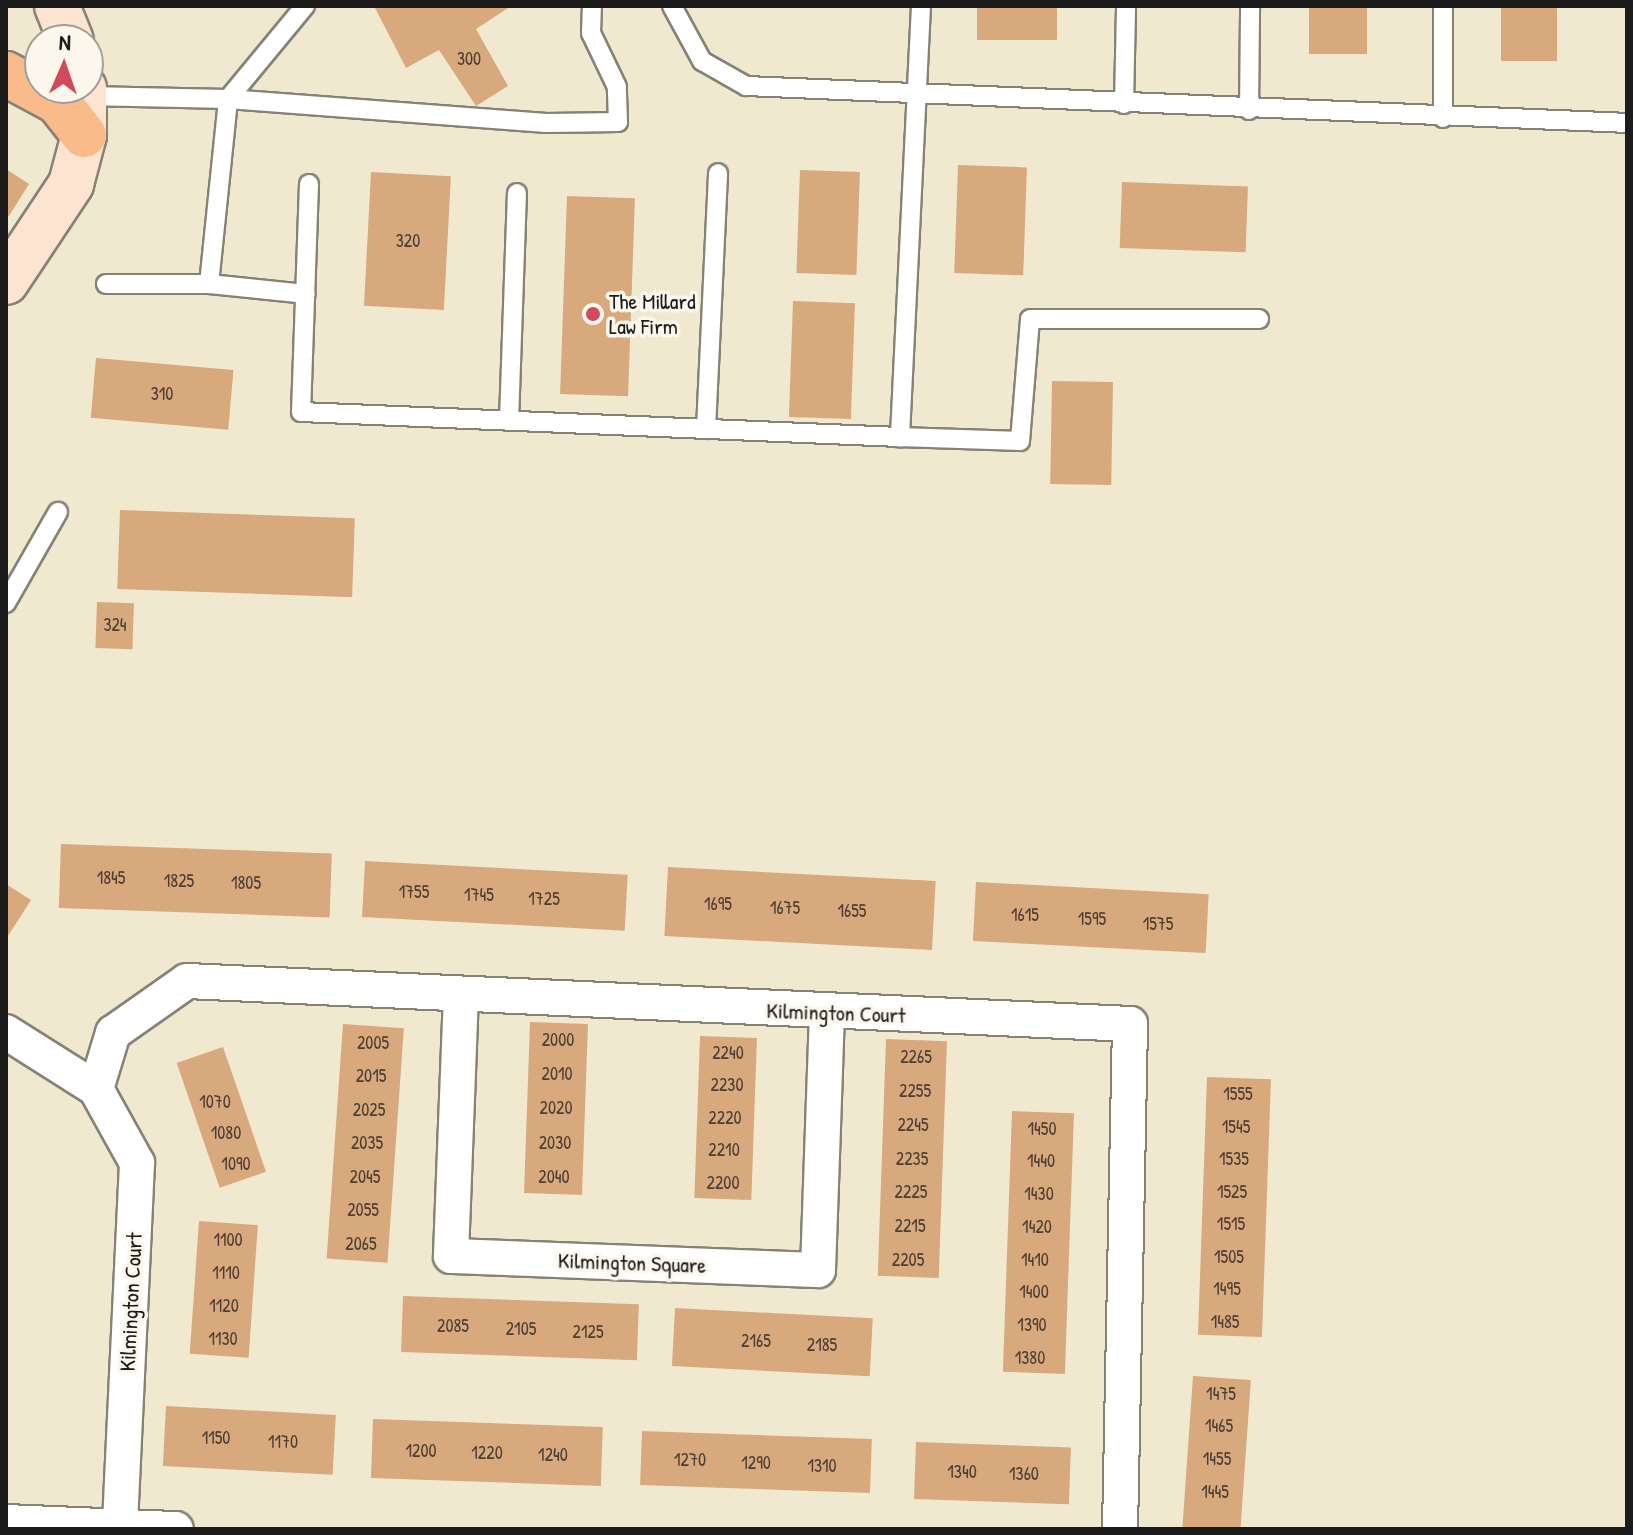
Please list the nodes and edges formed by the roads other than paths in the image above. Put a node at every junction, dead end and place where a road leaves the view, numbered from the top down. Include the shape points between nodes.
1 (305, 6) edge
2 (592, 6) edge
3 (672, 6) edge
4 (921, 6) edge
5 (1126, 6) edge
6 (1250, 6) edge
7 (1443, 6) edge
8 (6, 74) edge
9 (917, 94) junction
10 (228, 99) junction
11 (1124, 104) junction
12 (85, 106) edge
13 (1249, 110) junction
14 (1443, 118) junction
15 (1627, 123) edge
16 (718, 173) dead end
17 (309, 184) dead end
18 (517, 193) dead end
19 (6, 282) edge
20 (106, 284) dead end
21 (209, 284) junction
22 (305, 294) junction
23 (1259, 319) dead end
24 (509, 421) junction
25 (706, 429) junction
26 (900, 437) junction
27 (58, 512) dead end
28 (6, 603) edge
29 (461, 994) junction
30 (827, 1013) junction
31 (6, 1032) edge
32 (96, 1089) junction
33 (6, 1522) edge
34 (120, 1527) junction
35 (176, 1529) edge
36 (1120, 1529) edge

1 - 10 lane
2 - 10 lane via 591,33 617,87 618,122 546,123
3 - 9 lane via 702,61 746,86
4 - 9 lane
5 - 11 lane
6 - 13 lane
7 - 14 lane
8 - 12 highway via 58,102
9 - 11 lane
9 - 26 lane
10 - 12 lane
10 - 21 lane
11 - 13 lane
12 - 19 street via 71,184
13 - 14 lane
14 - 15 lane via 1626,127
16 - 25 lane
17 - 22 lane
18 - 24 lane
20 - 21 lane
21 - 22 lane
22 - 24 lane via 301,412
23 - 26 lane via 1030,319 1020,441
24 - 25 lane
25 - 26 lane
27 - 28 lane
29 - 30 street, Kilmington Court
29 - 30 street, Kilmington Square via 451,1256 818,1270
29 - 32 street, Kilmington Court via 187,981 113,1033
30 - 36 street, Kilmington Court via 1130,1024
31 - 32 street, Kilmington Court
32 - 34 street, Kilmington Court via 137,1163
33 - 34 street
34 - 35 street

